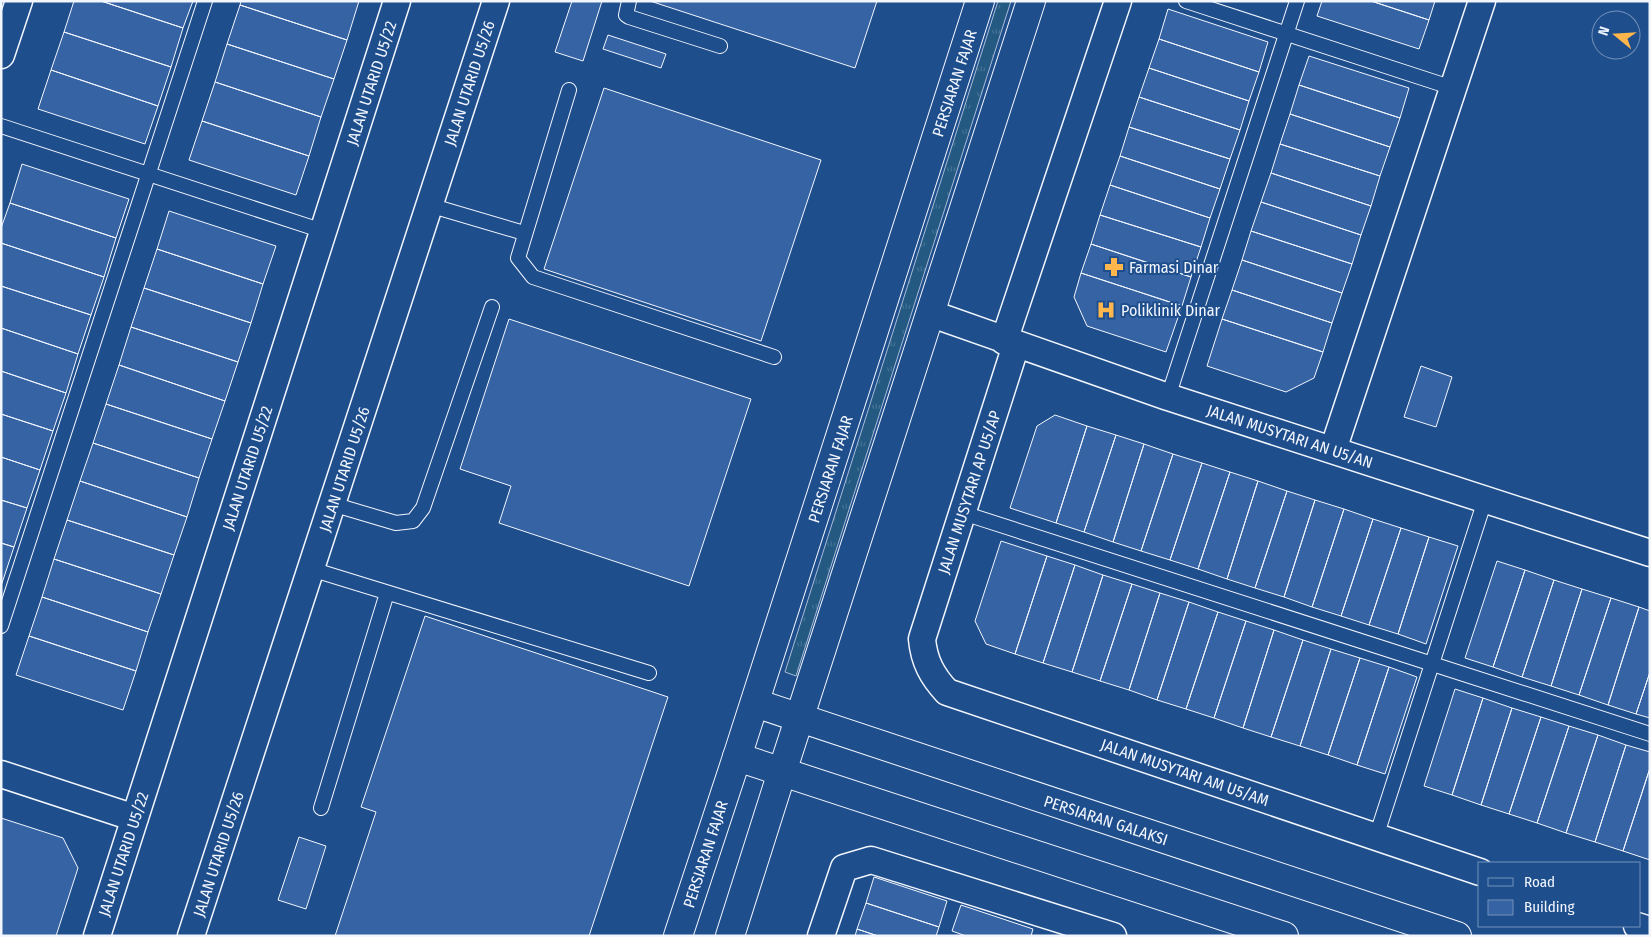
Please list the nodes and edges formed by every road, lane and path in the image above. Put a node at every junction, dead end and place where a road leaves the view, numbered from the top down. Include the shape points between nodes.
1 (19, 1) edge
2 (205, 1) edge
3 (397, 1) edge
4 (629, 1) edge
5 (980, 1) edge
6 (1031, 1) edge
7 (1118, 1) edge
8 (1186, 1) edge
9 (1297, 1) edge
10 (1482, 1) edge
11 (494, 2) edge
12 (1286, 34) junction
13 (720, 46) dead end
14 (1, 55) edge
15 (1453, 88) junction
16 (569, 90) dead end
17 (1, 126) edge
18 (148, 174) junction
19 (429, 205) junction
20 (323, 231) junction
21 (524, 234) junction
22 (492, 307) dead end
23 (932, 314) junction
24 (1010, 343) junction
25 (774, 357) dead end
26 (1168, 397) junction
27 (1333, 450) junction
28 (1485, 500) junction
29 (332, 504) junction
30 (963, 513) junction
31 (1650, 553) edge
32 (311, 569) junction
33 (387, 592) junction
34 (1, 626) edge
35 (922, 638) joint
36 (1432, 664) junction
37 (649, 674) dead end
38 (755, 703) junction
39 (800, 718) junction
40 (1650, 734) edge
41 (737, 757) junction
42 (782, 772) junction
43 (1, 774) edge
44 (321, 808) dead end
45 (135, 818) junction
46 (1376, 837) junction
47 (1478, 871) edge
48 (1071, 930) edge
49 (97, 936) edge
50 (192, 936) edge
51 (678, 936) edge
52 (730, 936) edge
53 (821, 936) edge
54 (1112, 936) edge
55 (1284, 936) edge
56 (1457, 936) edge

1 - 14 street
2 - 18 lane
3 - 20 street, JALAN UTARID U5/22
4 - 13 lane via 626,15 629,18
5 - 38 main road, PERSIARAN FAJAR
6 - 23 main road
7 - 24 street, JALAN MUSYTARI AP U5/AP
8 - 12 lane
9 - 12 lane
10 - 15 street
11 - 19 street, JALAN UTARID U5/26
12 - 15 lane
12 - 26 lane
15 - 27 street
16 - 21 lane
17 - 18 lane
18 - 20 lane
18 - 34 lane
19 - 21 lane
19 - 29 street, JALAN UTARID U5/26
20 - 45 street, JALAN UTARID U5/22
21 - 25 lane via 518,258 533,277
22 - 29 lane via 418,515 413,521 396,523
23 - 24 street, JALAN MUSYTARI AN U5/AN
23 - 39 main road
24 - 26 street, JALAN MUSYTARI AN U5/AN
24 - 30 street, JALAN MUSYTARI AP U5/AP
26 - 27 street, JALAN MUSYTARI AN U5/AN
27 - 28 street, JALAN MUSYTARI AN U5/AN
28 - 31 street, JALAN MUSYTARI AN U5/AN
28 - 36 lane
29 - 32 street, JALAN UTARID U5/26
30 - 35 street, JALAN MUSYTARI AP U5/AP
30 - 36 lane
32 - 33 lane
32 - 50 street, JALAN UTARID U5/26
33 - 37 lane
33 - 44 lane
35 - 46 street, JALAN MUSYTARI AM U5/AM via 929,668 947,692
36 - 40 lane
36 - 46 lane
38 - 39 main road, PERSIARAN GALAKSI
38 - 41 main road, PERSIARAN FAJAR
39 - 42 main road
39 - 56 main road, PERSIARAN GALAKSI
41 - 42 main road
41 - 51 main road, PERSIARAN FAJAR
42 - 52 main road
42 - 55 main road
43 - 45 street
45 - 49 street, JALAN UTARID U5/22
46 - 47 street, JALAN MUSYTARI AM U5/AM
48 - 53 street via 872,860 844,868
48 - 54 street

